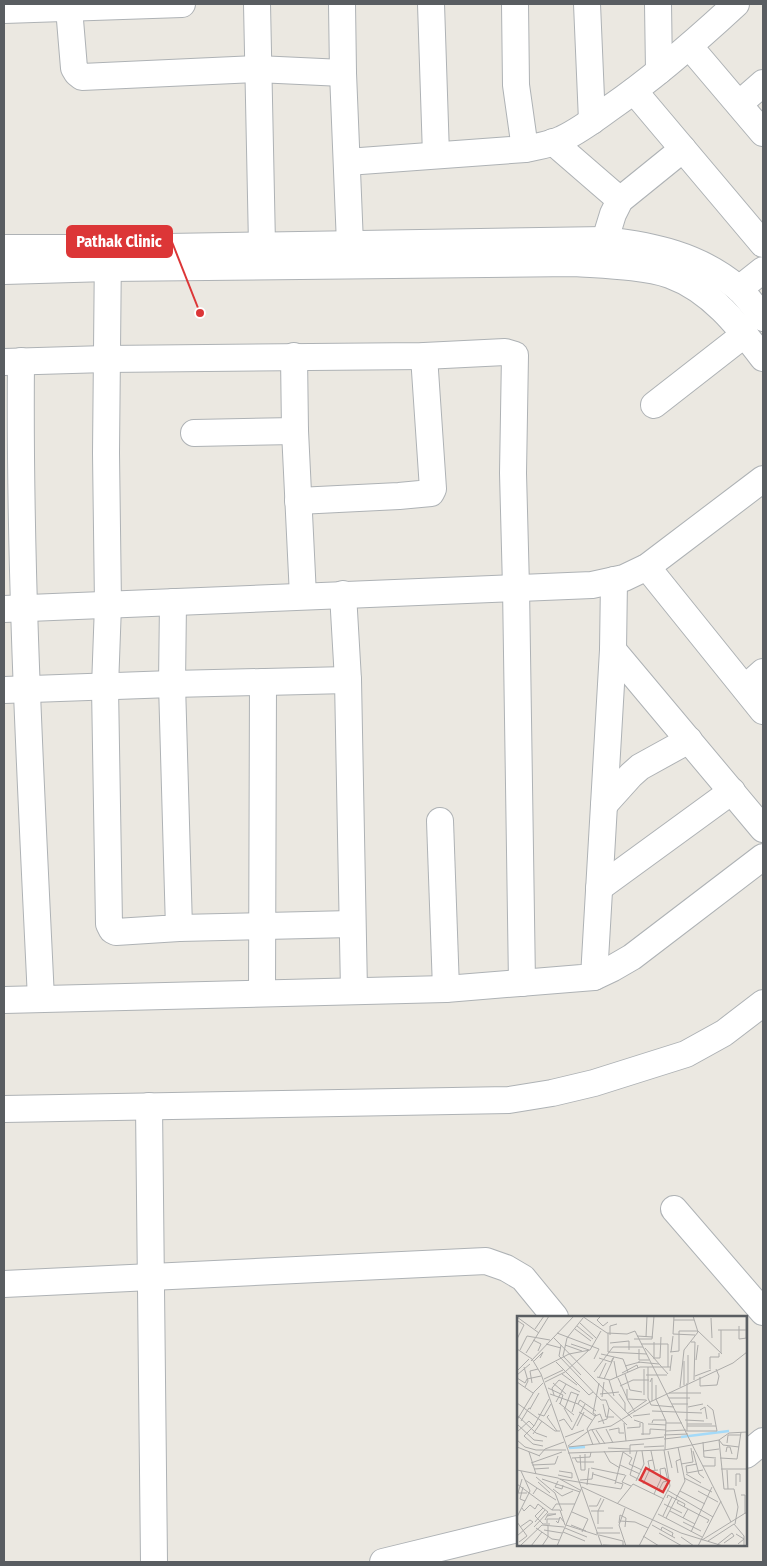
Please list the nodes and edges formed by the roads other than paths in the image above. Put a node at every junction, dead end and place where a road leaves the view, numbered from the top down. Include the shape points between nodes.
1 (182, 4) edge
2 (257, 4) edge
3 (342, 4) edge
4 (431, 4) edge
5 (515, 4) edge
6 (587, 4) edge
7 (658, 4) edge
8 (736, 4) edge
9 (68, 8) junction
10 (4, 10) edge
11 (690, 47) junction
12 (257, 69) junction
13 (659, 71) junction
14 (343, 73) junction
15 (763, 83) edge
16 (634, 91) junction
17 (739, 104) junction
18 (592, 121) junction
19 (763, 133) edge
20 (553, 142) junction
21 (525, 148) junction
22 (683, 149) junction
23 (436, 155) junction
24 (347, 162) junction
25 (620, 200) junction
26 (605, 240) junction
27 (350, 244) junction
28 (763, 244) edge
29 (262, 245) junction
30 (4, 248) edge
31 (108, 258) junction
32 (763, 270) edge
33 (4, 271) edge
34 (739, 289) junction
35 (754, 326) edge
36 (294, 356) junction
37 (424, 356) junction
38 (763, 358) edge
39 (106, 359) junction
40 (12, 362) edge
41 (654, 405) dead end
42 (294, 431) junction
43 (194, 433) dead end
44 (12, 446) edge
45 (763, 479) edge
46 (298, 501) junction
47 (647, 567) junction
48 (614, 580) junction
49 (516, 586) junction
50 (344, 594) junction
51 (303, 596) junction
52 (173, 602) junction
53 (108, 605) junction
54 (14, 609) edge
55 (613, 650) junction
56 (348, 680) junction
57 (754, 680) edge
58 (264, 682) junction
59 (172, 684) junction
60 (106, 687) junction
61 (15, 690) edge
62 (763, 711) edge
63 (690, 740) junction
64 (732, 792) junction
65 (604, 805) junction
66 (440, 821) dead end
67 (763, 829) edge
68 (763, 857) edge
69 (599, 888) junction
70 (352, 924) junction
71 (262, 926) junction
72 (179, 928) junction
73 (594, 977) junction
74 (522, 983) junction
75 (446, 989) junction
76 (354, 991) junction
77 (262, 993) junction
78 (41, 999) junction
79 (4, 1000) edge
80 (759, 1014) edge
81 (149, 1106) junction
82 (4, 1110) edge
83 (674, 1209) dead end
84 (151, 1277) junction
85 (4, 1284) edge
86 (763, 1312) edge
87 (554, 1316) edge
88 (763, 1441) edge
89 (747, 1454) edge
90 (517, 1529) edge
91 (154, 1562) edge
92 (383, 1562) edge

1 - 9 street
2 - 12 street
3 - 14 street
4 - 23 street
5 - 21 street via 516,85
6 - 18 street
7 - 13 street
8 - 11 street
9 - 10 street
9 - 12 street via 74,68 82,77
11 - 13 street
11 - 17 street
12 - 14 street
12 - 29 street
13 - 16 street
14 - 24 street
15 - 17 street
16 - 18 street
16 - 22 street
17 - 19 street
18 - 20 street
20 - 21 street
20 - 25 street
21 - 23 street
22 - 25 street
22 - 28 street
23 - 24 street
24 - 27 street
25 - 26 street
26 - 27 street
26 - 34 street via 639,244 688,257
27 - 29 street
29 - 31 street
30 - 31 street
31 - 33 street
31 - 35 street via 575,263 634,268 669,275 696,287
31 - 39 street
32 - 34 street
34 - 35 street
35 - 38 street
35 - 41 street
36 - 37 street
36 - 39 street
36 - 42 street
37 - 46 street via 431,493
37 - 49 street via 506,352 515,355 513,473
39 - 40 street
39 - 53 street
40 - 44 street
42 - 43 street
42 - 46 street
44 - 54 street
45 - 47 street
46 - 51 street
47 - 48 street
47 - 57 street
48 - 49 street via 592,585
48 - 55 street
49 - 50 street
49 - 74 street
50 - 51 street
50 - 56 street
51 - 52 street
52 - 53 street
52 - 59 street
53 - 54 street
53 - 60 street
54 - 61 street
55 - 63 street
55 - 65 street
56 - 58 street
56 - 70 street
57 - 62 street
58 - 59 street
58 - 71 street
59 - 60 street
59 - 72 street
60 - 61 street
60 - 72 street via 109,924 116,932
61 - 78 street
63 - 64 street
63 - 65 street via 640,768
64 - 67 street
64 - 69 street
65 - 69 street
66 - 75 street
68 - 73 street via 632,957
69 - 73 street
70 - 71 street
70 - 76 street
71 - 72 street
71 - 77 street
73 - 74 street
74 - 75 street
75 - 76 street
76 - 77 street
77 - 78 street
78 - 79 street
80 - 81 street via 686,1054 594,1083 509,1100
81 - 82 street
81 - 84 street
83 - 86 street
84 - 85 street
84 - 87 street via 486,1261 523,1278
84 - 91 street
88 - 89 street
90 - 92 street

